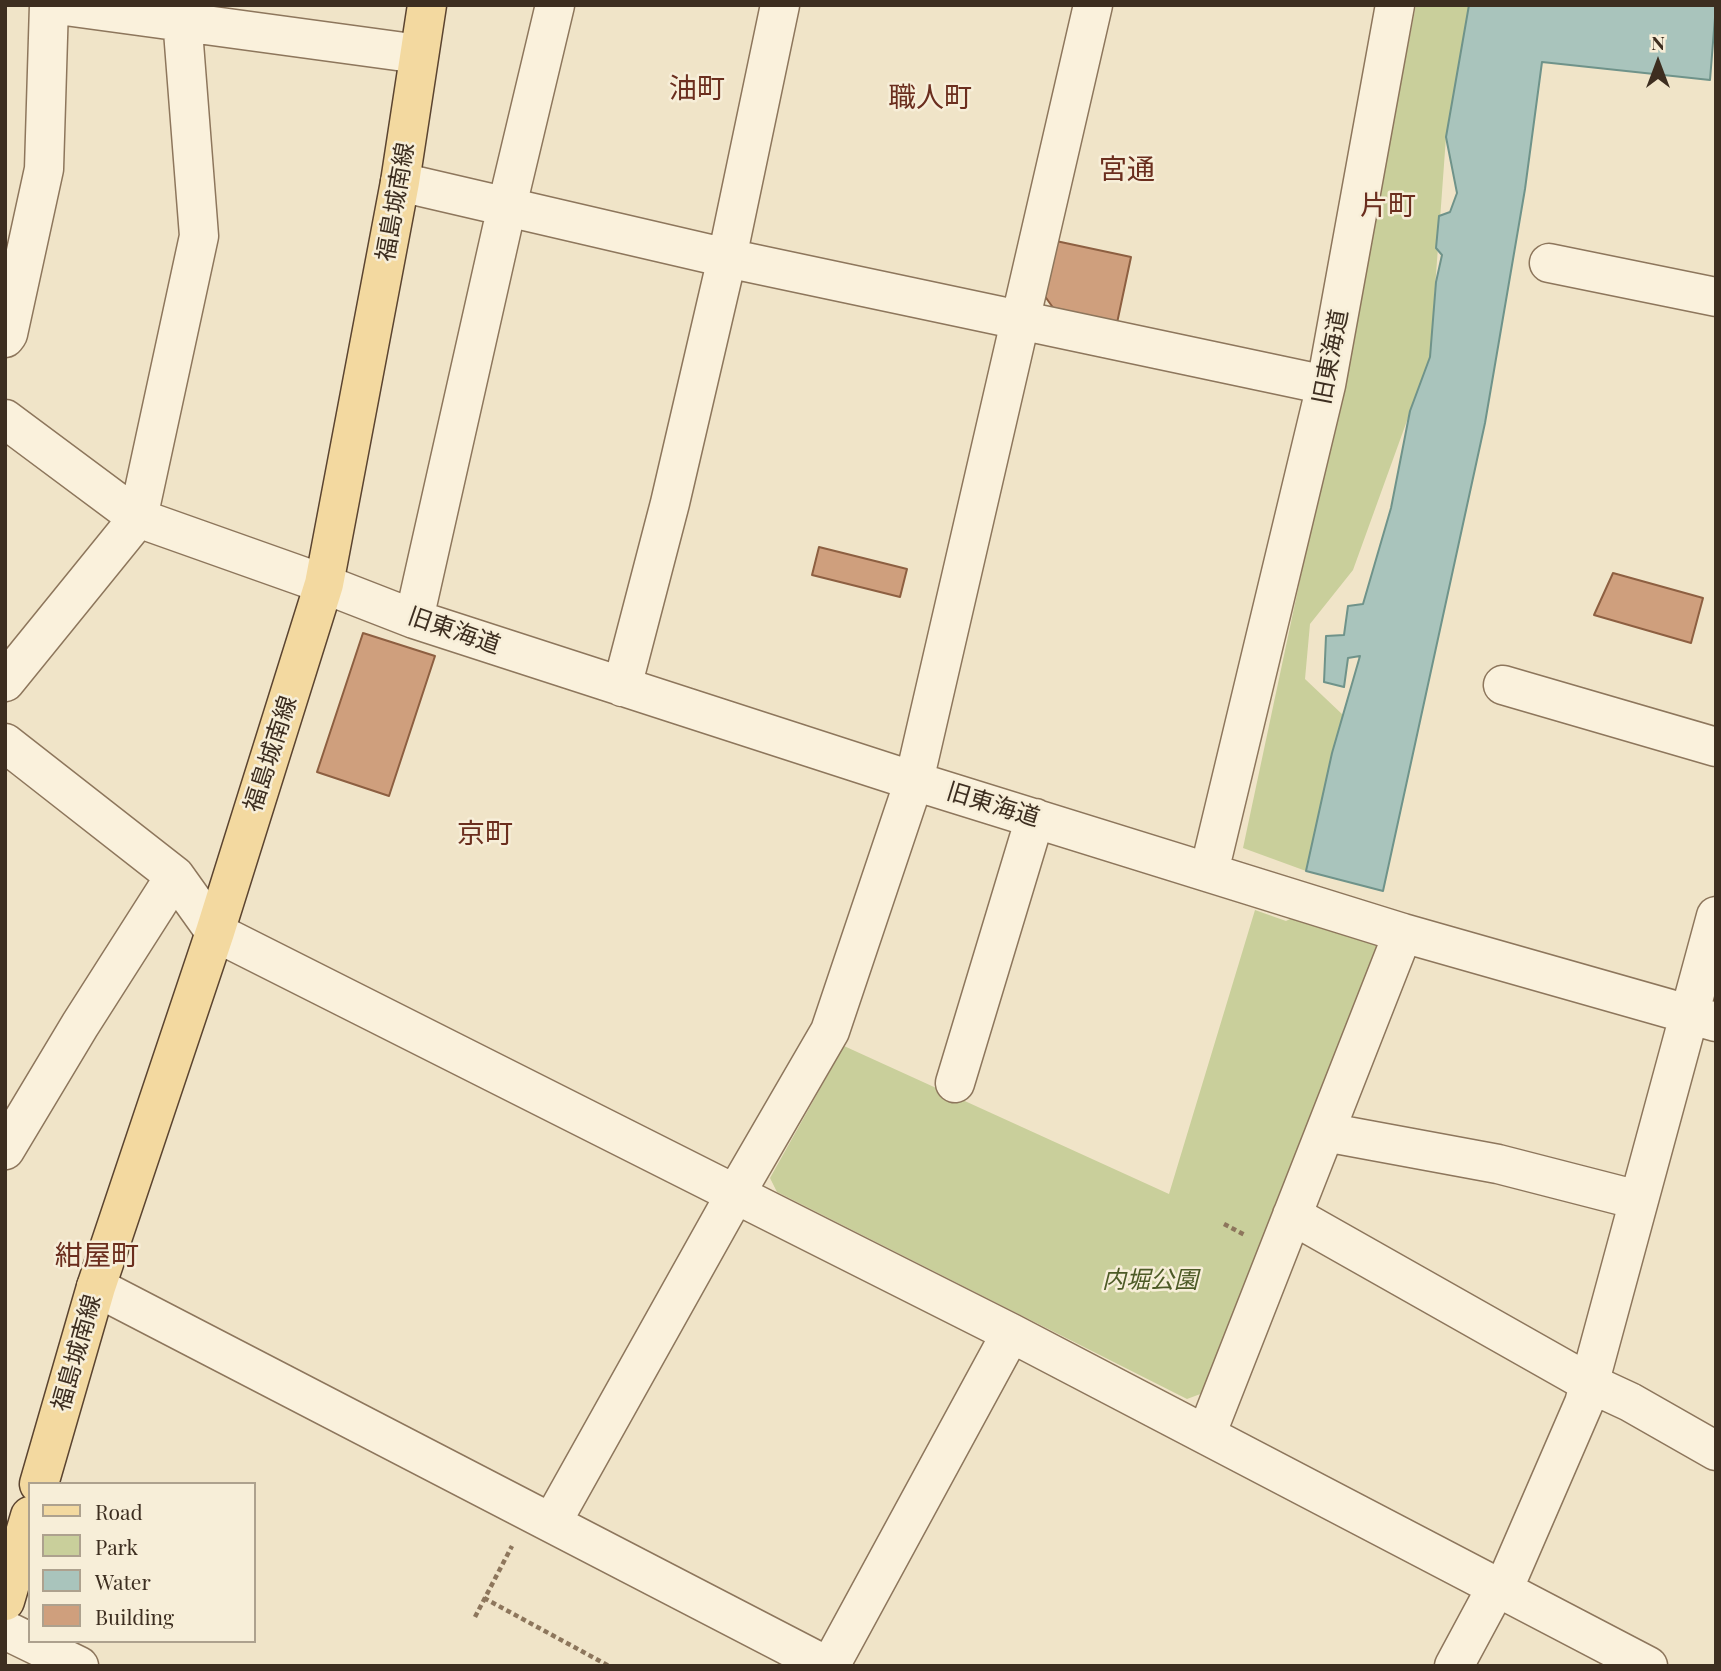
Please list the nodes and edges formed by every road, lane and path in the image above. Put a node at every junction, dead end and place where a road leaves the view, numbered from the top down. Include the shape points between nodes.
1 (49, 5) edge
2 (58, 5) edge
3 (427, 5) edge
4 (555, 5) edge
5 (780, 5) edge
6 (1093, 5) edge
7 (1395, 5) edge
8 (182, 13) edge
9 (419, 54) junction
10 (400, 183) junction
11 (507, 206) junction
12 (727, 258) junction
13 (1549, 264) dead end
14 (1716, 297) edge
15 (1020, 320) junction
16 (5, 338) edge
17 (1326, 385) junction
18 (5, 419) edge
19 (138, 518) junction
20 (324, 584) junction
21 (414, 619) junction
22 (5, 682) edge
23 (1503, 685) dead end
24 (622, 687) junction
25 (5, 743) edge
26 (1716, 747) edge
27 (914, 780) junction
28 (1035, 818) junction
29 (1209, 873) junction
30 (175, 876) junction
31 (1716, 916) edge
32 (215, 932) junction
33 (1403, 933) junction
34 (1702, 1018) edge
35 (955, 1083) dead end
36 (1325, 1132) junction
37 (5, 1150) edge
38 (736, 1193) junction
39 (1638, 1200) junction
40 (1292, 1215) junction
41 (96, 1287) junction
42 (1011, 1333) junction
43 (1589, 1383) junction
44 (1206, 1435) junction
45 (1716, 1451) edge
46 (40, 1482) edge
47 (541, 1517) junction
48 (28, 1523) edge
49 (1500, 1588) junction
50 (484, 1598) junction
51 (5, 1601) edge
52 (475, 1617) dead end
53 (5, 1630) edge
54 (28, 1641) edge
55 (32, 1643) edge
56 (79, 1666) edge
57 (609, 1666) edge
58 (829, 1666) edge
59 (1454, 1666) edge
60 (1648, 1666) edge

1 - 16 street via 44,169
2 - 8 street
3 - 9 main road, 福島城南線
4 - 11 street
5 - 12 street
6 - 15 street
7 - 17 street, 旧東海道
8 - 9 street
8 - 19 street via 199,236
9 - 10 main road, 福島城南線
10 - 11 street
10 - 20 main road, 福島城南線
11 - 12 street
11 - 21 street
12 - 15 street
12 - 24 street
13 - 14 street
15 - 17 street
15 - 27 street
17 - 29 street, 旧東海道
18 - 19 street, 旧東海道
19 - 20 street, 旧東海道
19 - 22 street
20 - 21 street, 旧東海道
20 - 32 main road, 福島城南線
21 - 24 street, 旧東海道
23 - 26 street
24 - 27 street, 旧東海道
25 - 30 street
27 - 28 street, 旧東海道
27 - 38 street via 830,1031
28 - 29 street, 旧東海道
28 - 35 street
29 - 33 street
30 - 32 street
30 - 37 street
31 - 34 street
32 - 38 street
32 - 41 main road, 福島城南線
33 - 34 street
33 - 36 street
34 - 39 street
36 - 39 street via 1497,1164
36 - 40 street
38 - 42 street
38 - 47 street
39 - 43 street
40 - 43 street
40 - 44 street
41 - 46 main road, 福島城南線
41 - 47 street
42 - 44 street
42 - 58 street
43 - 45 street
43 - 49 street
44 - 49 street
47 - 50 path
47 - 58 street
48 - 51 main road
49 - 59 street
49 - 60 street
50 - 52 path
50 - 57 path
53 - 54 street
55 - 56 street

